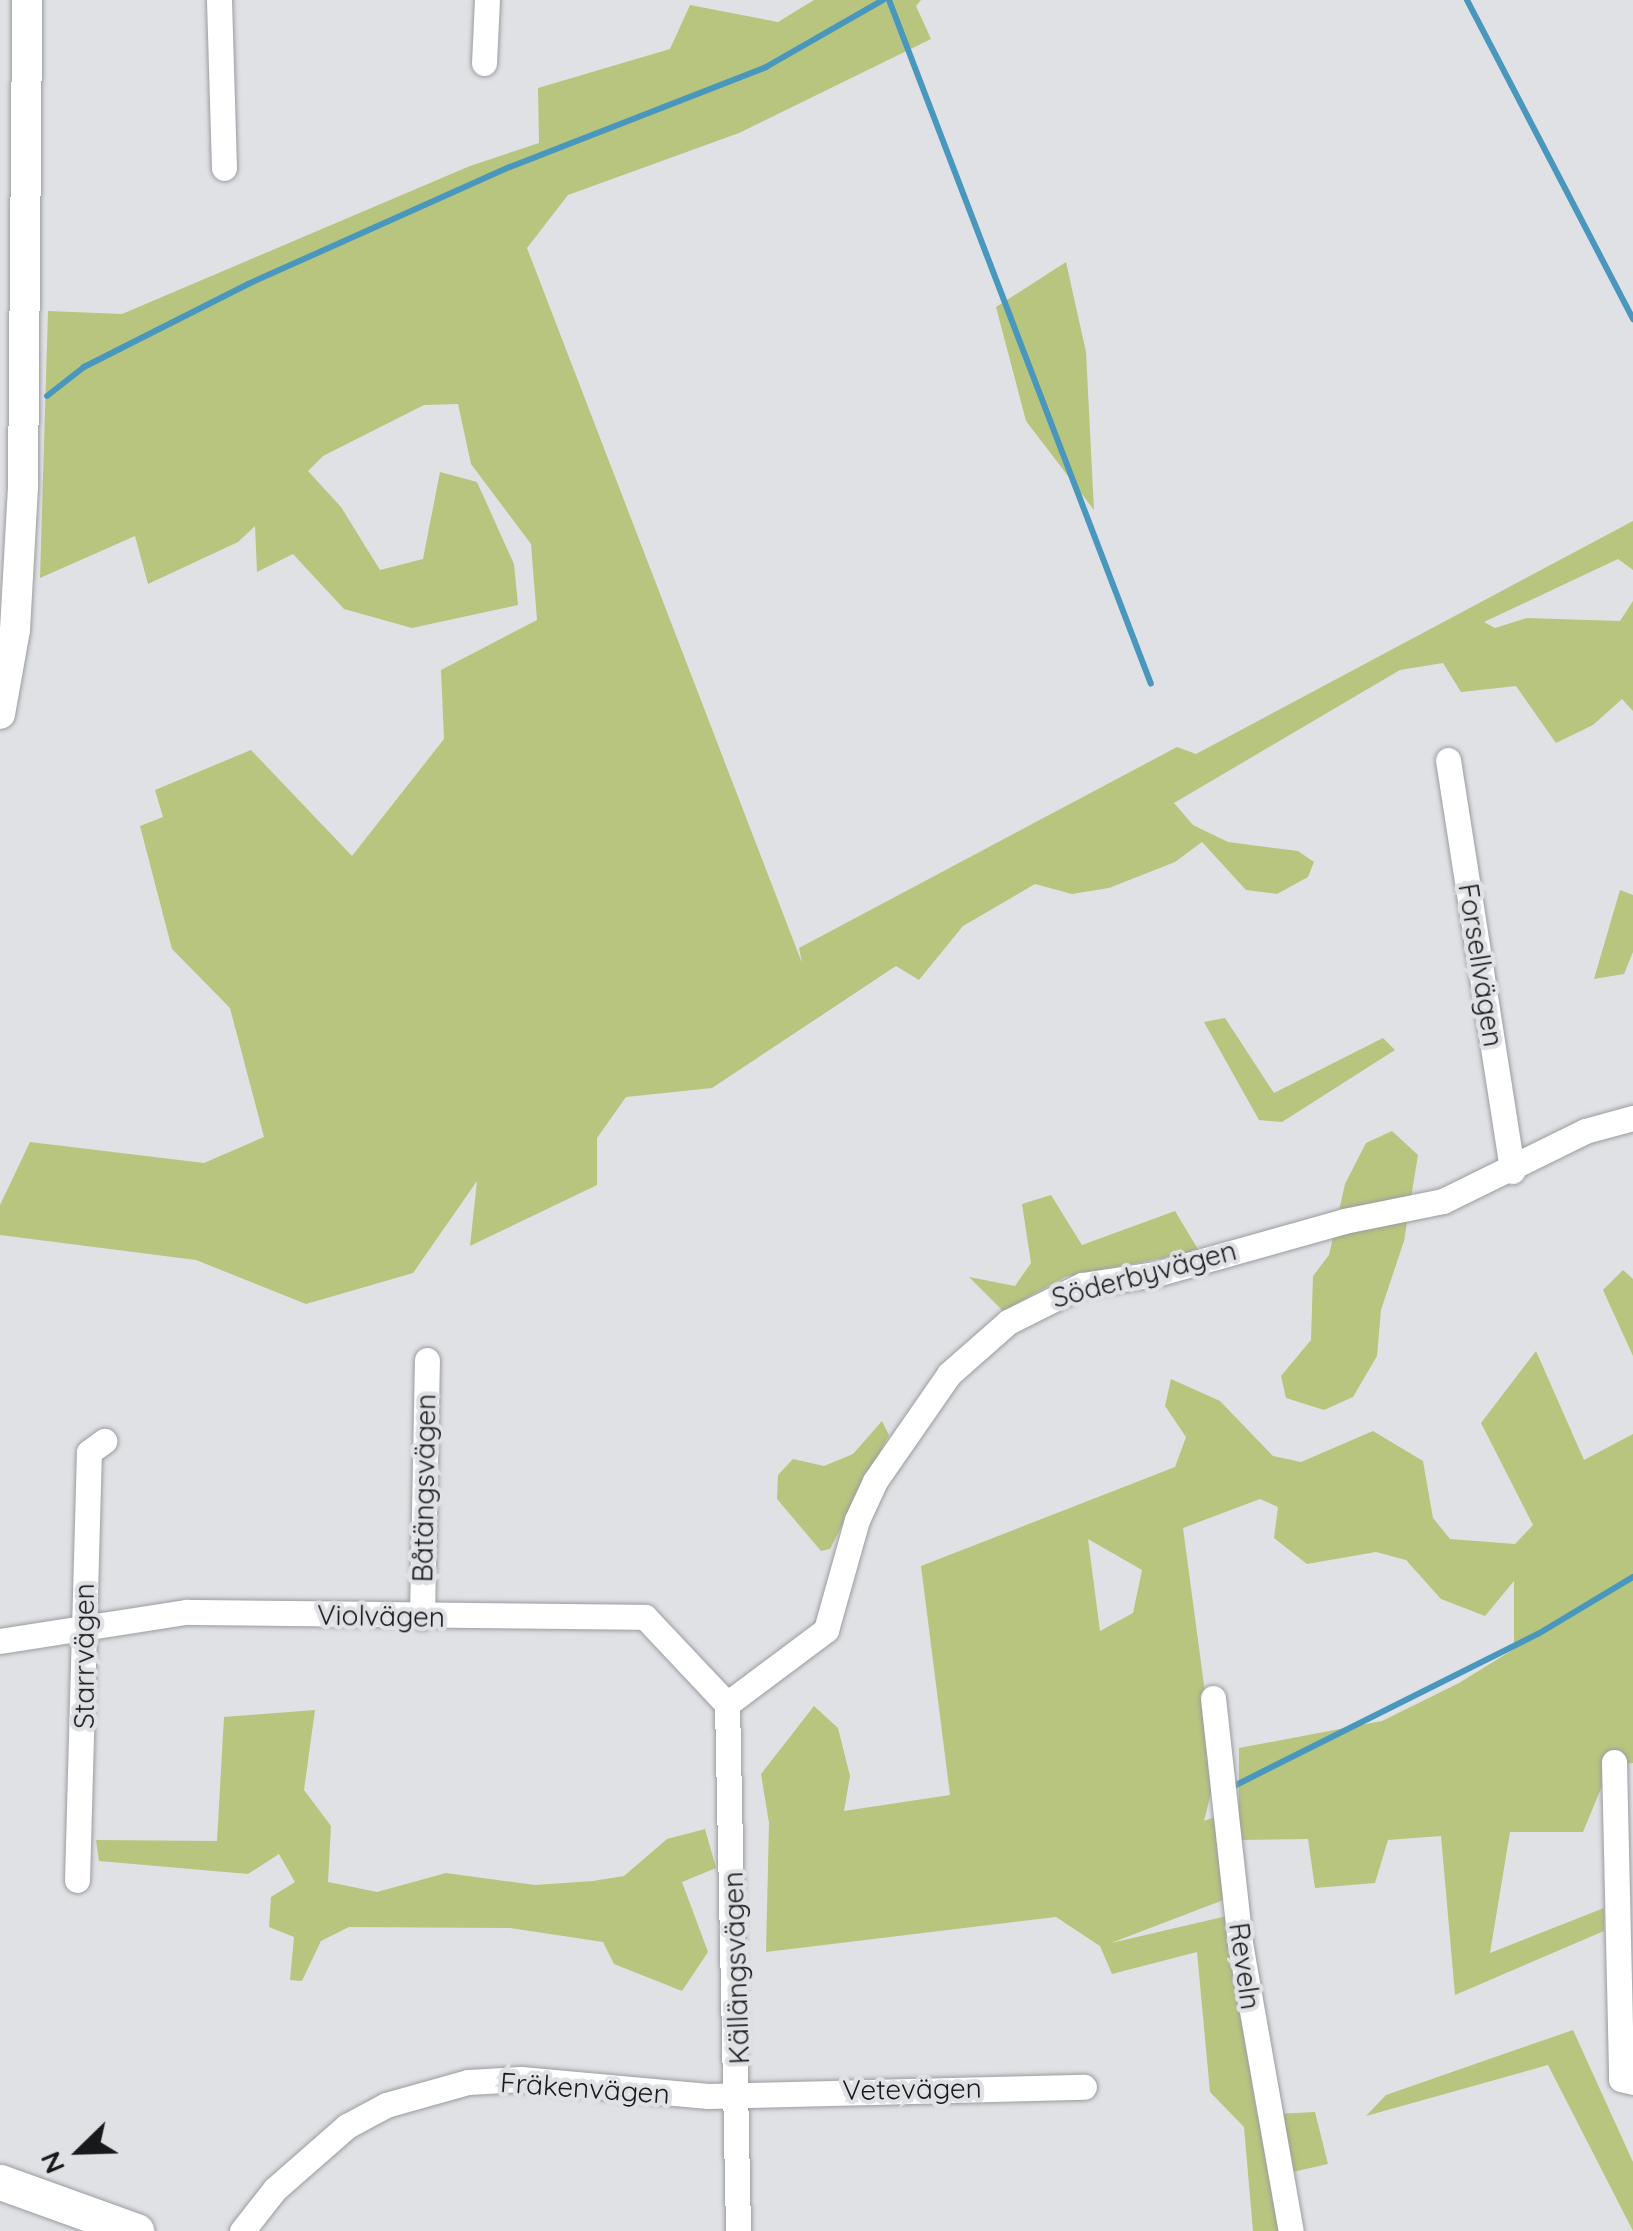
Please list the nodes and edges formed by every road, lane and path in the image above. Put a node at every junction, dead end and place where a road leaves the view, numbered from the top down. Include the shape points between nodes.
1 (27, 0) edge
2 (218, 0) edge
3 (488, 0) edge
4 (484, 64) dead end
5 (224, 168) dead end
6 (0, 714) edge
7 (1448, 760) dead end
8 (1633, 1118) edge
9 (1512, 1170) junction
10 (427, 1360) dead end
11 (104, 1441) dead end
12 (422, 1617) junction
13 (83, 1629) junction
14 (0, 1641) edge
15 (1213, 1698) dead end
16 (727, 1704) junction
17 (1614, 1762) dead end
18 (76, 1880) dead end
19 (1633, 2082) edge
20 (1084, 2087) dead end
21 (740, 2092) junction
22 (0, 2182) edge
23 (91, 2224) edge
24 (136, 2231) edge
25 (242, 2231) edge
26 (738, 2231) edge
27 (1291, 2231) edge

1 - 6 street via 23,485 14,630
2 - 5 street
3 - 4 street
7 - 9 street, Forsellvägen
8 - 9 street, Söderbyvägen via 1584,1130
9 - 16 street, Söderbyvägen via 1443,1200 1344,1220 1156,1274 1082,1285 1008,1322 949,1374 875,1482 857,1520 826,1630
10 - 12 street, Båtängsvägen
11 - 13 street, Starrvägen via 89,1452
12 - 13 street, Violvägen via 186,1612
12 - 16 street, Violvägen via 646,1617
13 - 14 street, Violvägen
13 - 18 street, Starrvägen
15 - 27 street, Reveln via 1240,1943
16 - 21 street, Källängsvägen
17 - 19 street via 1621,2079
20 - 21 street, Vetevägen
21 - 25 street, Fräkenvägen via 708,2096 521,2079 468,2082 386,2104 347,2126 274,2189
21 - 26 street, Källängsvägen
22 - 23 main road
23 - 24 main road

